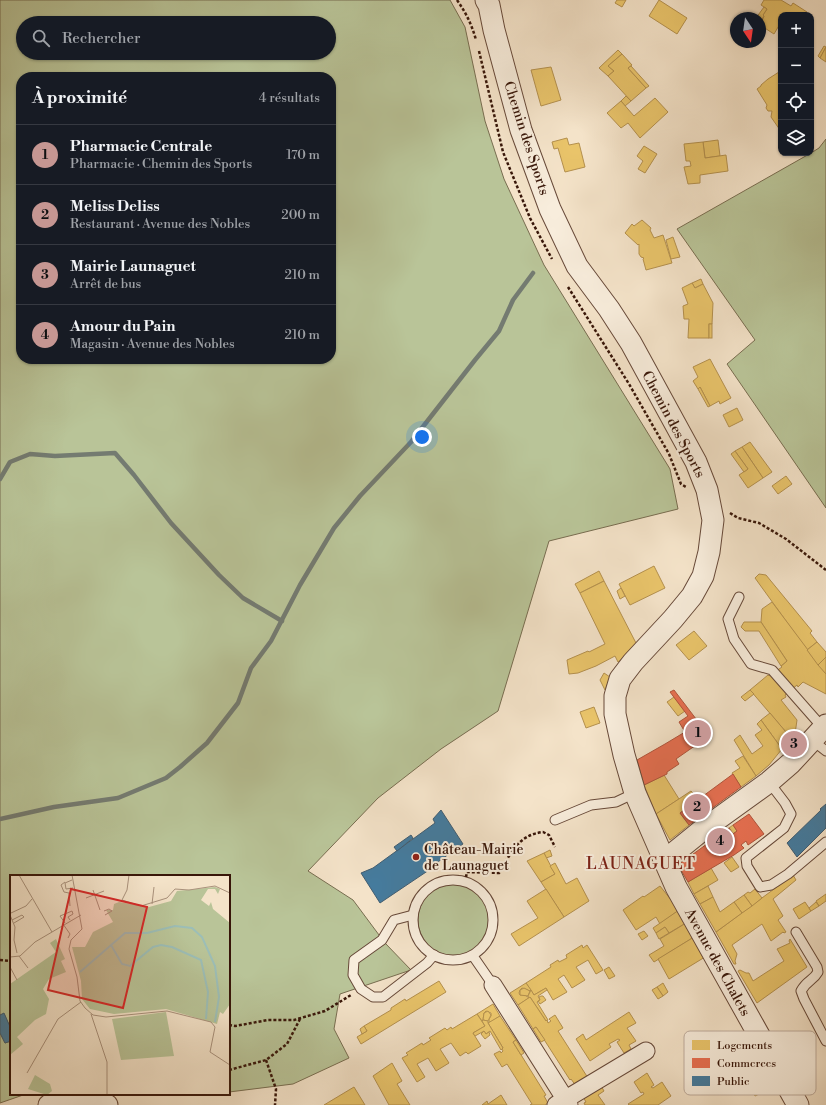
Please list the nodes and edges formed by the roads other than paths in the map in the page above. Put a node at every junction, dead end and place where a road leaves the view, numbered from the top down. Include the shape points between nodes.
1 (477, 0) edge
2 (486, 0) edge
3 (494, 30) junction
4 (739, 597) dead end
5 (822, 736) edge
6 (769, 782) junction
7 (635, 793) junction
8 (555, 820) dead end
9 (826, 842) edge
10 (664, 860) junction
11 (413, 915) junction
12 (796, 932) dead end
13 (434, 955) junction
14 (473, 956) junction
15 (493, 984) joint
16 (757, 1031) edge
17 (826, 1041) edge
18 (646, 1051) dead end
19 (792, 1095) edge
20 (563, 1103) edge
21 (53, 1105) edge
22 (107, 1105) edge
23 (798, 1105) edge

1 - 3 street, Chemin des Sports
2 - 3 street, Chemin des Sports
3 - 7 street, Chemin des Sports via 522,130 550,209 576,266 631,343 696,462 707,490 713,520 703,576 692,596 633,662 620,679 615,696 615,714
4 - 5 lane via 728,619 734,638 751,664 772,670
5 - 6 street
6 - 9 lane via 791,814 784,828 746,858 747,866 760,887 771,885 788,874
6 - 10 street
7 - 8 lane via 616,802 591,805
7 - 10 street, Chemin des Sports
10 - 16 street, Avenue des Chalets via 676,887
11 - 13 lane via 413,930 420,943
11 - 13 lane via 394,920 382,940 354,960 353,975 361,989 373,997 383,997
11 - 14 lane via 417,901 427,889 440,882 465,882 482,891 490,904 494,918 492,933 484,946
12 - 17 lane via 817,967 817,975 805,984 801,991
13 - 14 lane via 444,960 459,961
14 - 15 lane
15 - 20 street
18 - 20 street
19 - 23 street, Avenue des Chalets
21 - 22 street

